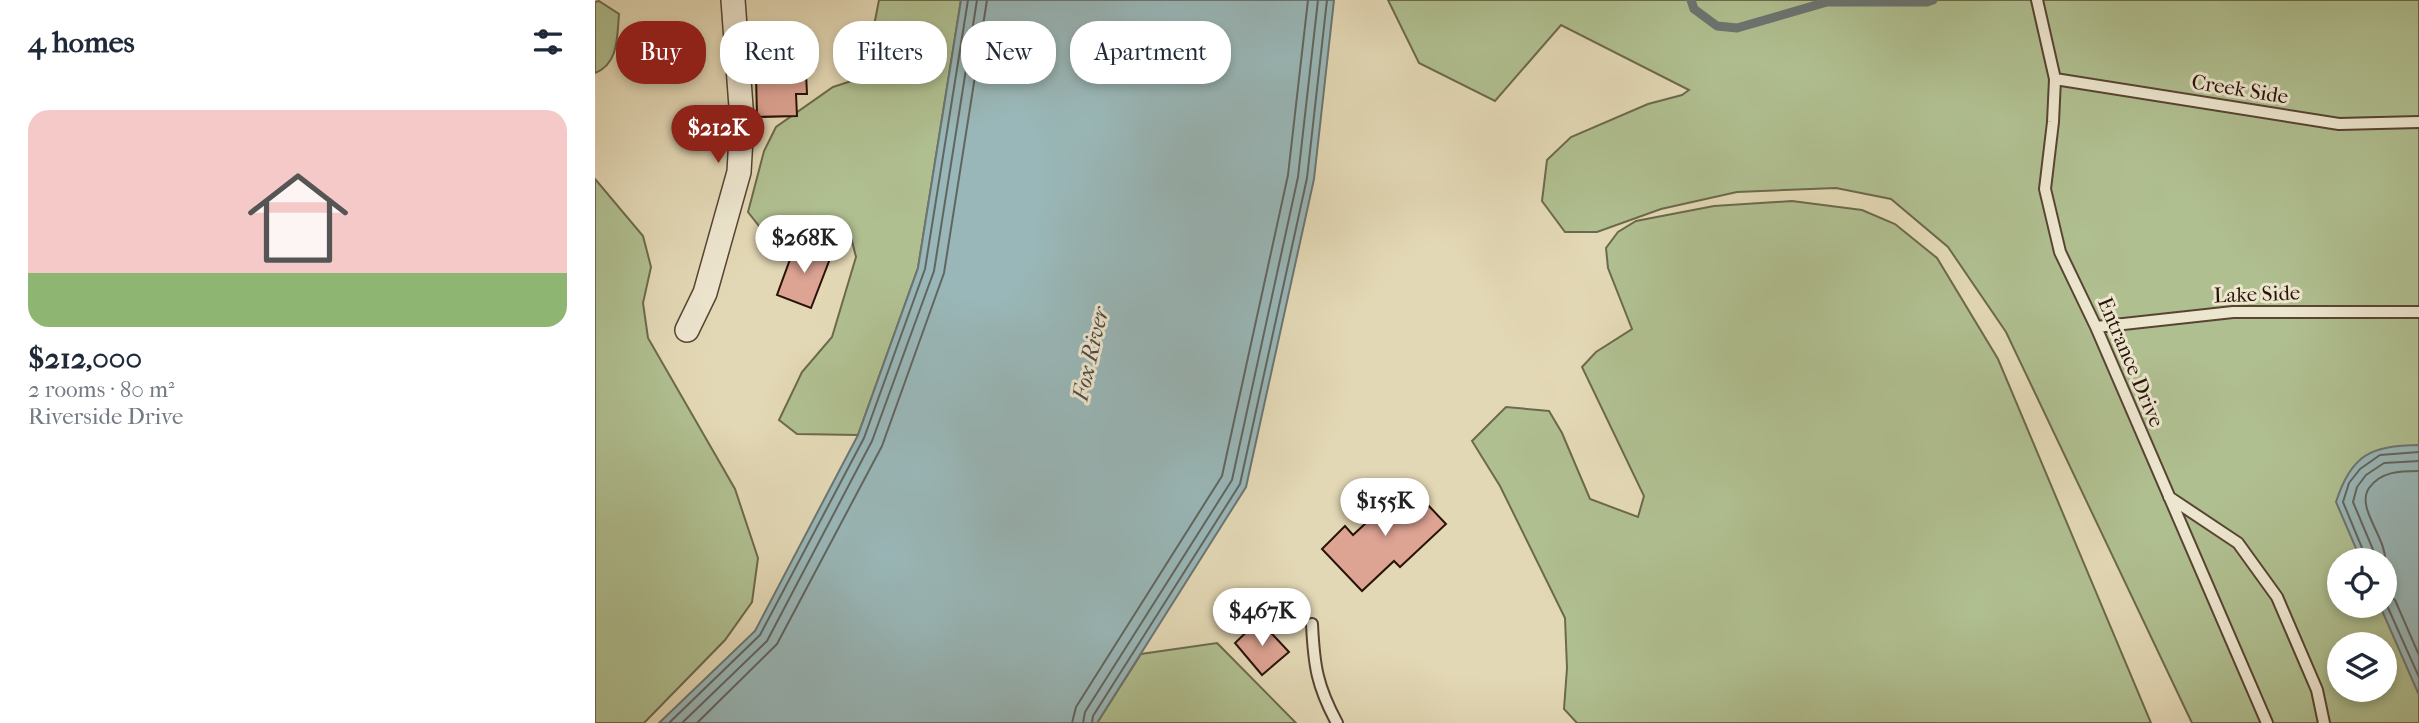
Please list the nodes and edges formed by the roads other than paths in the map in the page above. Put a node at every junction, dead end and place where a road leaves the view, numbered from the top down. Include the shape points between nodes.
1 (733, 0) edge
2 (2038, 2) edge
3 (2055, 79) junction
4 (2419, 122) edge
5 (2419, 312) edge
6 (2096, 327) junction
7 (687, 330) dead end
8 (2168, 496) junction
9 (1312, 624) dead end
10 (1337, 723) edge
11 (2267, 723) edge
12 (2324, 723) edge

1 - 7 street via 742,120 740,172 705,293
2 - 3 lane, Entrance Drive
3 - 4 lane, Creek Side via 2339,124
3 - 6 lane, Entrance Drive via 2045,189 2060,252
5 - 6 lane, Lake Side via 2233,312
6 - 8 lane, Entrance Drive
8 - 11 lane, Entrance Drive
8 - 12 lane via 2238,543 2277,597 2317,690
9 - 10 lane via 1314,661 1323,696

